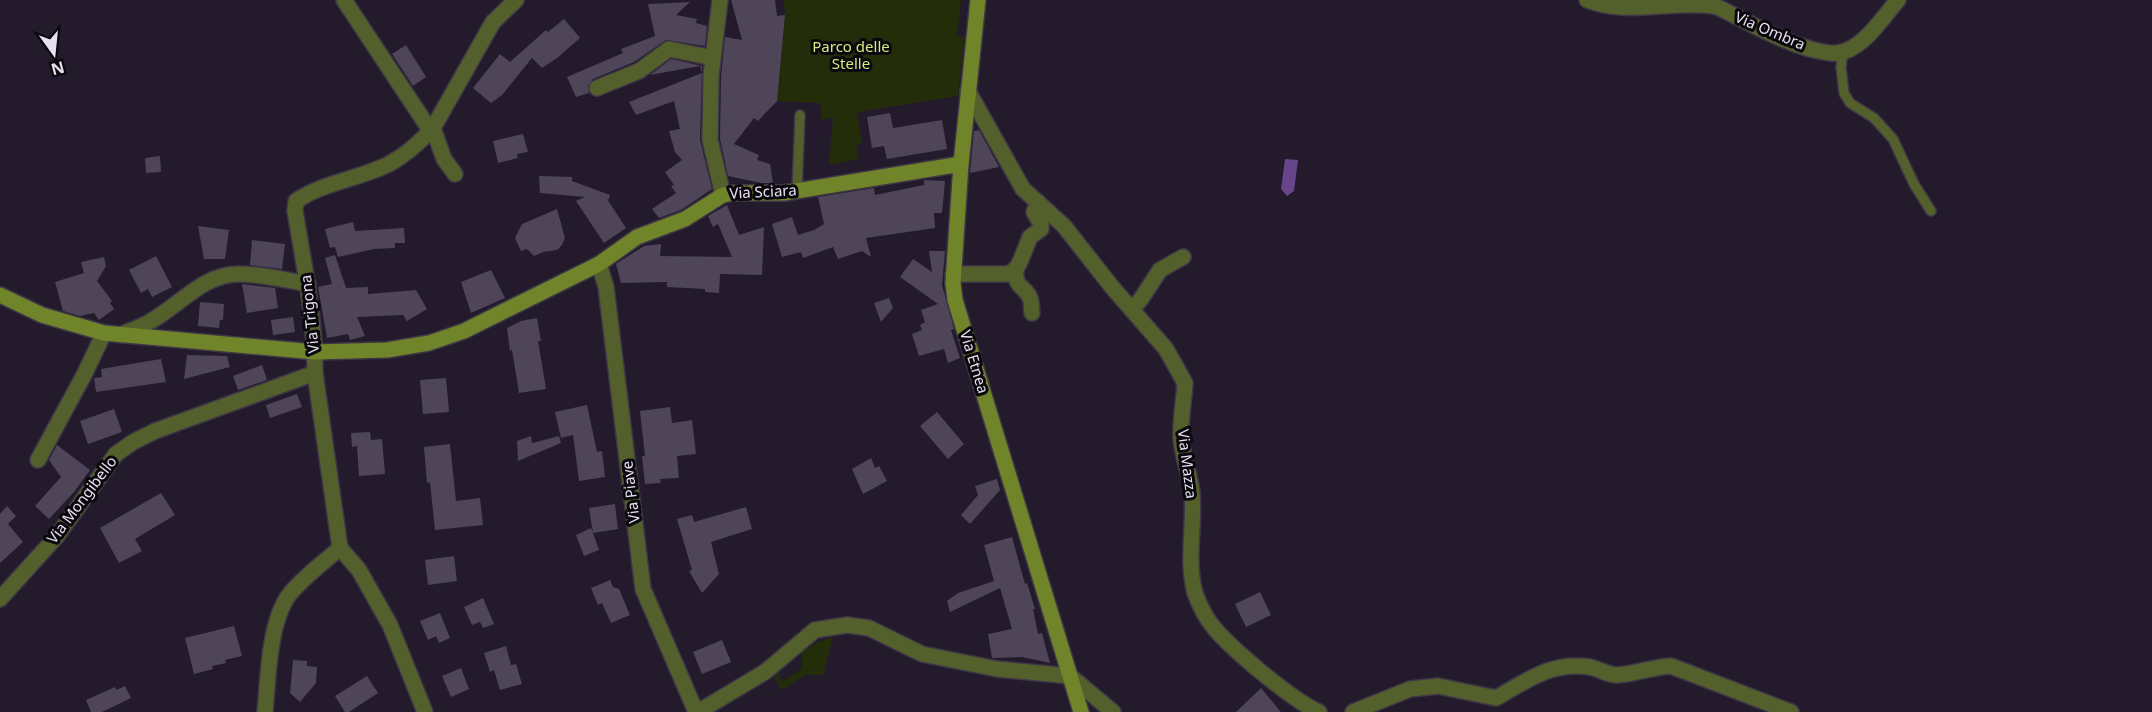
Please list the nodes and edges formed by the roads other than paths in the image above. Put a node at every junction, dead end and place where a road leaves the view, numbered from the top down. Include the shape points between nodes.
1 (344, 0) edge
2 (516, 0) edge
3 (720, 0) edge
4 (978, 0) edge
5 (1587, 0) edge
6 (1898, 0) edge
7 (1843, 51) junction
8 (713, 58) junction
9 (597, 88) dead end
10 (968, 91) junction
11 (800, 115) dead end
12 (431, 129) junction
13 (961, 164) junction
14 (455, 174) dead end
15 (797, 191) junction
16 (723, 195) junction
17 (1038, 202) junction
18 (1932, 211) dead end
19 (1183, 257) dead end
20 (600, 264) junction
21 (1016, 269) junction
22 (954, 274) junction
23 (308, 284) junction
24 (0, 295) edge
25 (1132, 309) junction
26 (1032, 313) dead end
27 (104, 333) junction
28 (121, 335) junction
29 (315, 352) junction
30 (315, 373) junction
31 (38, 460) dead end
32 (340, 548) junction
33 (0, 599) edge
34 (1070, 676) junction
35 (264, 712) edge
36 (425, 712) edge
37 (697, 712) edge
38 (1081, 712) edge
39 (1113, 712) edge
40 (1319, 712) edge
41 (1353, 712) edge
42 (1791, 712) edge

1 - 12 street
2 - 12 street, Via Trigona via 493,22
3 - 8 street, Via Sciara
4 - 10 street, Via Etnea
5 - 7 street, Via Ombra via 1600,5 1683,2 1715,7 1796,45 1826,53
6 - 7 street via 1860,42
7 - 18 lane via 1844,93 1850,103 1874,118 1893,139
8 - 9 street via 669,49 639,71
8 - 16 street, Via Sciara via 710,140
10 - 13 street, Via Etnea
10 - 17 street, Via Mazza via 1023,189
11 - 15 lane
12 - 14 street
12 - 23 street, Via Trigona via 420,142 388,164 296,201
13 - 15 street, Via Sciara
13 - 22 street, Via Etnea
15 - 16 street, Via Sciara
16 - 20 street via 685,219 638,237
17 - 21 street via 1034,212 1041,229 1030,237
17 - 25 street, Via Mazza via 1064,226
19 - 25 street via 1160,270
20 - 29 street via 464,331 429,343 387,350
20 - 37 street, Via Piave via 643,589
21 - 22 street via 1008,274
21 - 26 street via 1015,278 1030,297
22 - 34 street, Via Etnea via 955,300
23 - 28 street via 237,274 219,278 195,289 152,321
23 - 29 street, Via Trigona
24 - 27 street via 42,315
25 - 40 street, Via Mazza via 1166,349 1185,383 1181,439 1192,492 1190,546 1196,594 1215,628 1276,684
27 - 28 street
27 - 31 street
28 - 29 street
29 - 30 street, Via Trigona
30 - 32 street, Via Trigona
30 - 33 street, Via Mongibello via 155,431 116,454 57,536
32 - 35 street via 288,596 272,642
32 - 36 street via 359,570 390,625
34 - 37 street, Via Piave via 997,669 922,654 869,628 833,626 815,630 765,672
34 - 38 street, Via Etnea
34 - 39 street
41 - 42 street via 1410,689 1438,686 1496,698 1563,666 1592,667 1614,675 1671,666

